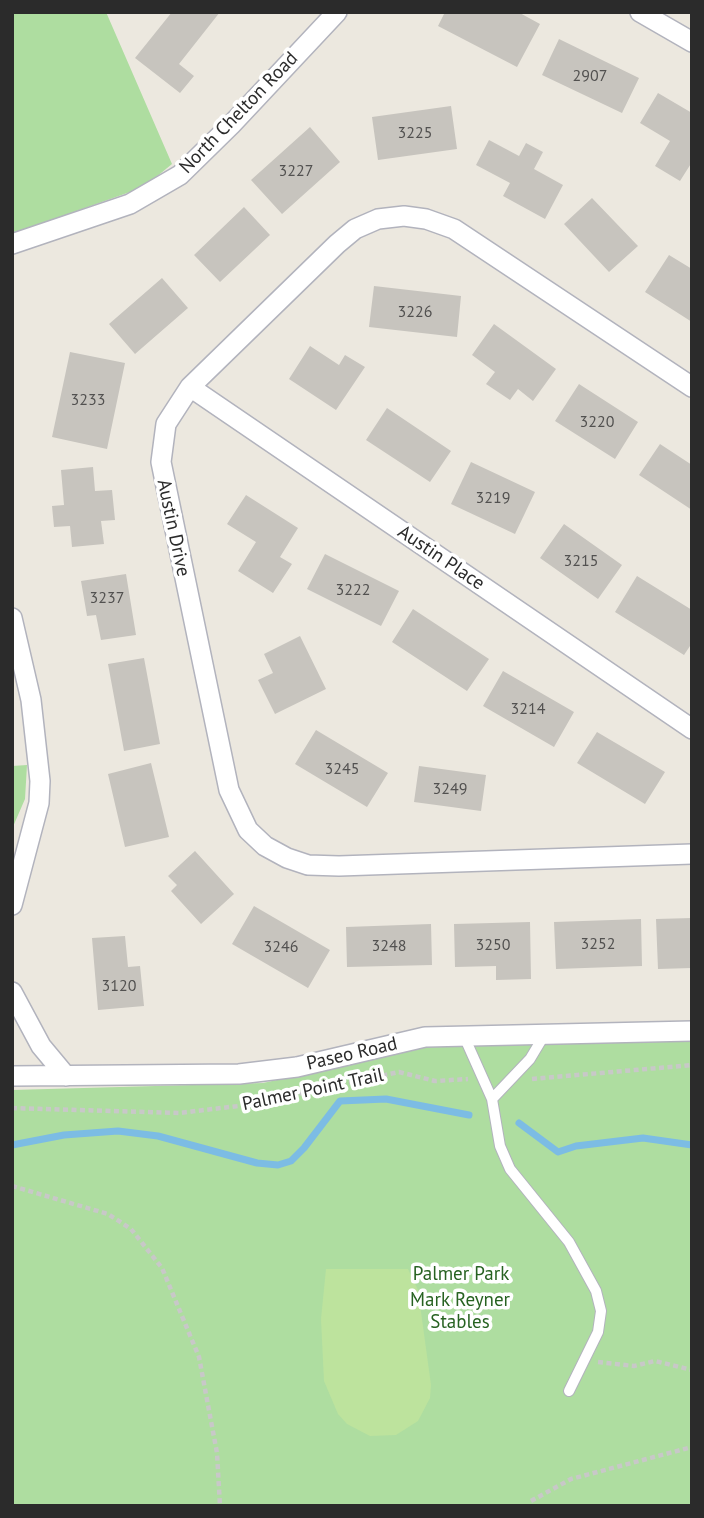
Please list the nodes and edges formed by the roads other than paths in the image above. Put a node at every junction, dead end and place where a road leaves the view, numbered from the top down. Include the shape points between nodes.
1 (337, 12) edge
2 (640, 12) edge
3 (692, 42) edge
4 (12, 244) edge
5 (190, 387) junction
6 (692, 387) edge
7 (12, 618) edge
8 (692, 729) edge
9 (692, 854) edge
10 (12, 905) edge
11 (12, 992) edge
12 (692, 1031) edge
13 (546, 1032) junction
14 (463, 1034) junction
15 (12, 1076) edge
16 (66, 1076) junction
17 (492, 1099) junction
18 (569, 1391) dead end

1 - 4 street, North Chelton Road via 180,175 130,204
2 - 3 street
5 - 6 street, Austin Drive via 355,229 378,219 404,216 426,219 473,239
5 - 8 street, Austin Place
5 - 9 street, Austin Drive via 166,424 163,481 229,790 248,830 276,852 309,865
7 - 10 street via 30,701 40,781
11 - 16 street via 41,1046
12 - 13 street, Paseo Road
13 - 14 street, Paseo Road
13 - 17 lane via 530,1059
14 - 16 street, Paseo Road via 425,1037 298,1067 239,1074
14 - 17 lane
15 - 16 street, Paseo Road
17 - 18 lane via 500,1146 510,1168 569,1242 596,1291 601,1311 598,1332

